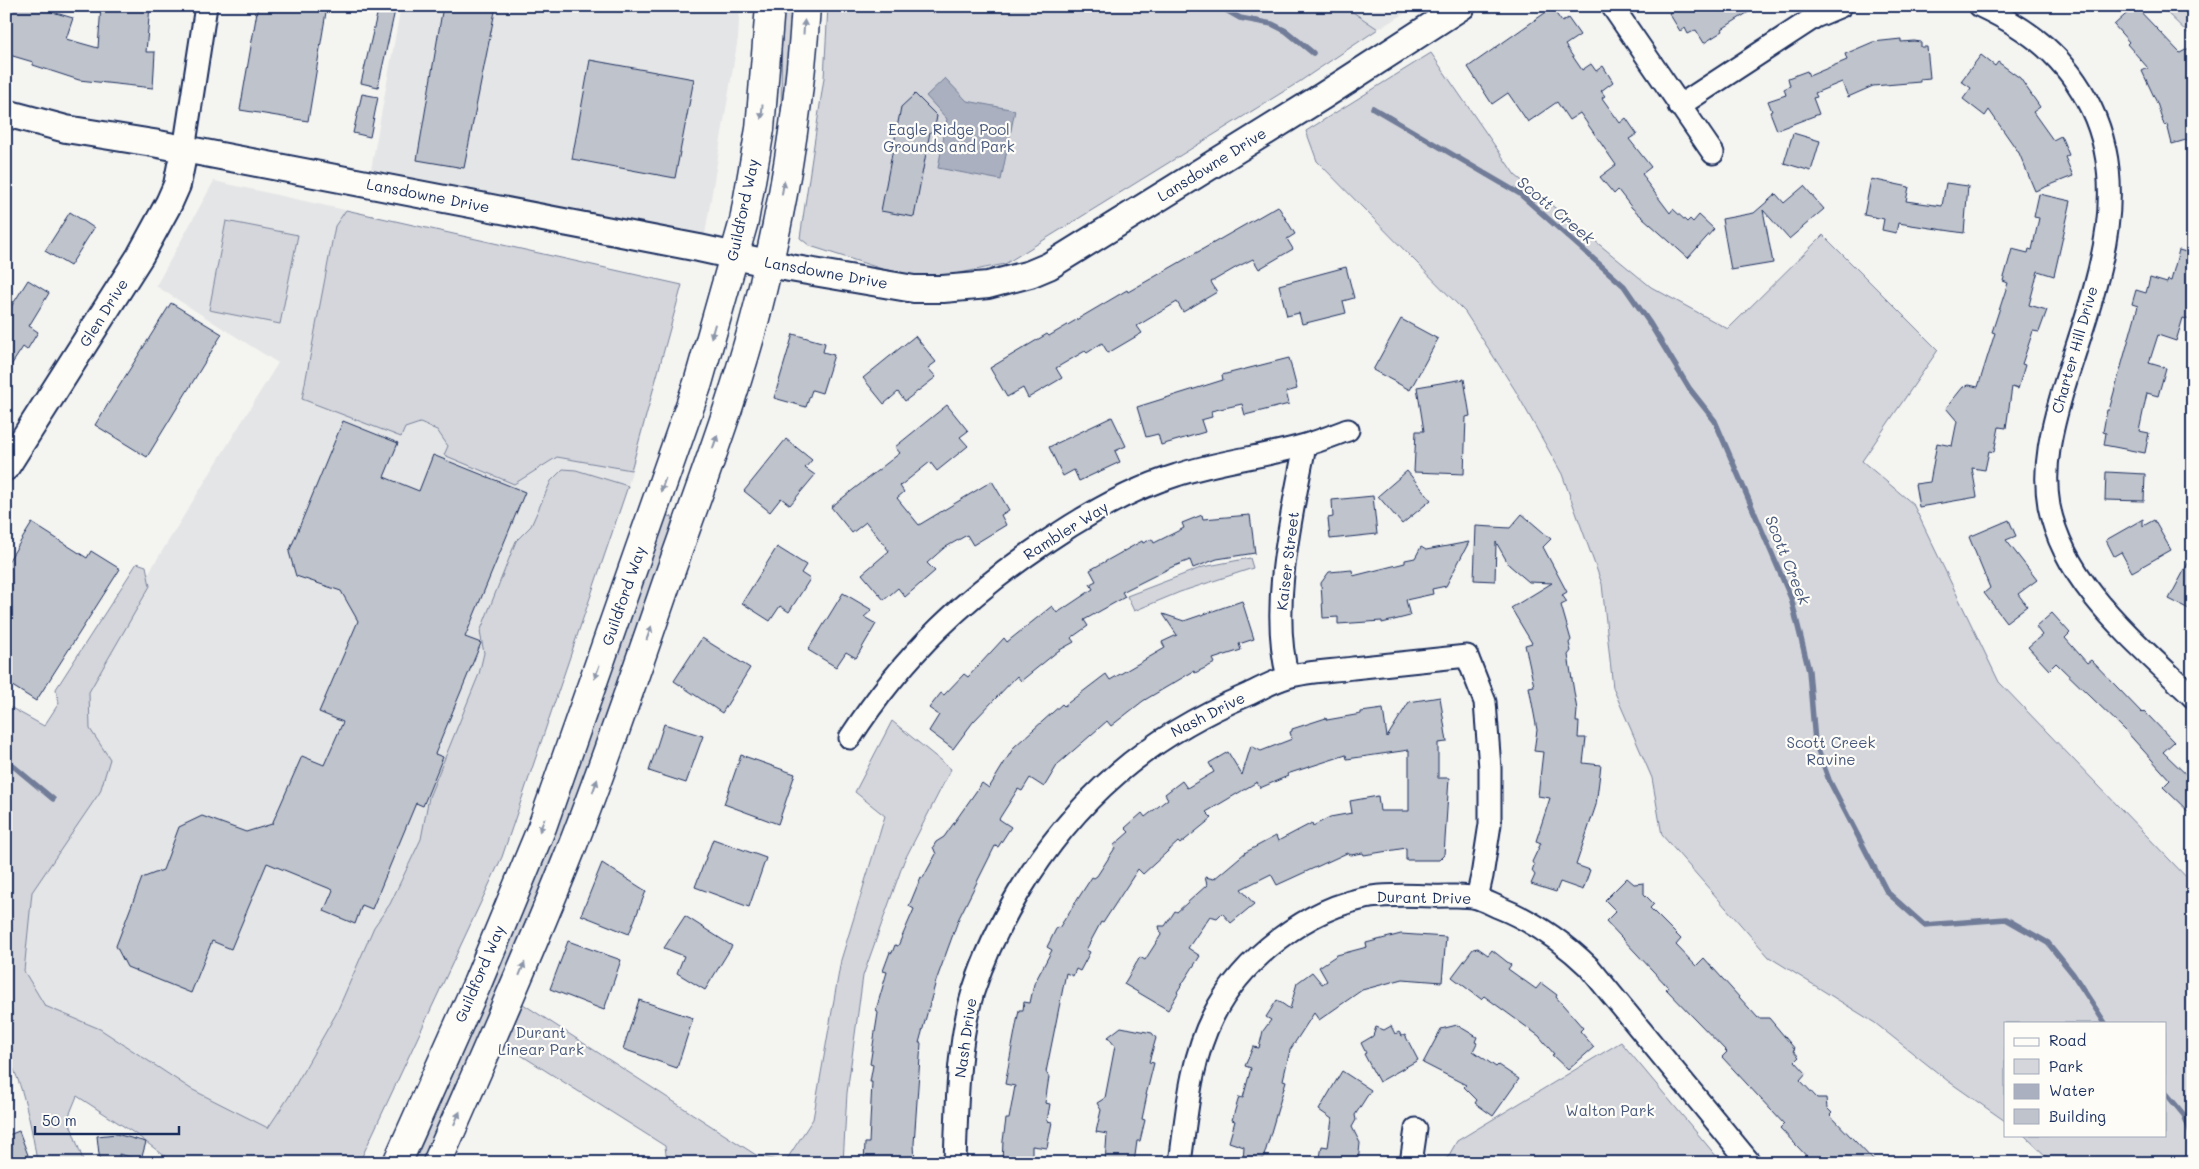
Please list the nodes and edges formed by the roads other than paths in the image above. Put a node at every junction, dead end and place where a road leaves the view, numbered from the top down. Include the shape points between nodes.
1 (206, 6) edge
2 (770, 6) edge
3 (806, 6) edge
4 (1462, 6) edge
5 (1612, 6) edge
6 (1841, 6) edge
7 (1980, 6) edge
8 (1679, 106) junction
9 (6, 113) edge
10 (184, 150) junction
11 (1713, 153) dead end
12 (734, 255) junction
13 (769, 263) junction
14 (1348, 430) dead end
15 (1305, 445) junction
16 (6, 467) edge
17 (1288, 677) junction
18 (2191, 690) edge
19 (850, 738) dead end
20 (1477, 898) junction
21 (1416, 1129) dead end
22 (397, 1163) edge
23 (438, 1163) edge
24 (955, 1163) edge
25 (1180, 1163) edge
26 (1411, 1163) edge
27 (1750, 1163) edge

1 - 10 street
2 -> 12 main road, Guildford Way via 760,129 744,220
13 -> 3 main road via 796,111
4 - 13 street, Lansdowne Drive via 1218,162 1049,266 1030,274 988,285 914,289
5 - 8 street
6 - 8 street via 1816,17
7 - 18 street, Charter Hill Drive via 2030,34 2053,53 2083,94 2098,122 2107,152 2111,187 2109,224 2048,449 2046,482 2055,530 2085,587
8 - 11 street
9 - 10 street, Lansdowne Drive via 66,129
10 - 12 street, Lansdowne Drive
10 - 16 street, Glen Drive via 173,194 140,256
12 - 13 street, Lansdowne Drive
12 -> 22 main road, Guildford Way via 698,383 542,827 477,984
23 -> 13 main road via 573,844 732,395
14 - 15 street, Rambler Way
15 - 17 street, Kaiser Street via 1287,544 1281,620
15 - 19 street, Rambler Way via 1218,462 1176,475 1133,491 1073,524 976,592 941,625 872,704
17 - 20 street, Nash Drive via 1467,656 1485,702 1490,768 1490,824
17 - 24 street, Nash Drive via 1200,715 1165,736 1103,785 1067,822 1034,867 988,951 972,993 964,1039
20 - 25 street, Durant Drive via 1398,895 1371,897 1342,905 1280,938 1248,964 1213,1016 1200,1051 1190,1088
20 - 27 street, Durant Drive via 1549,933 1589,967
21 - 26 street

